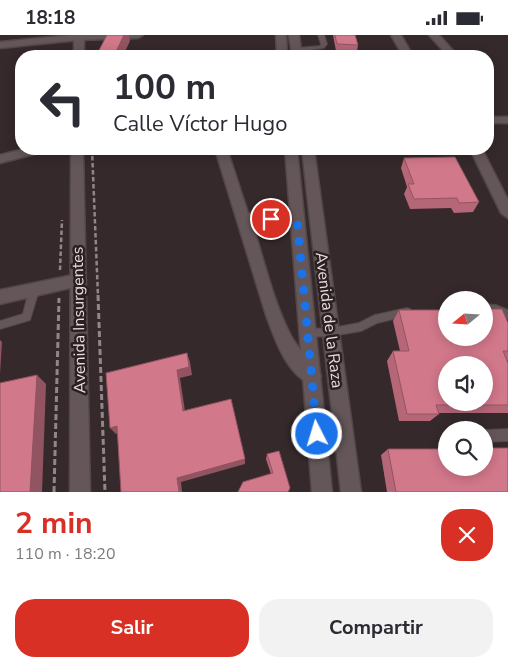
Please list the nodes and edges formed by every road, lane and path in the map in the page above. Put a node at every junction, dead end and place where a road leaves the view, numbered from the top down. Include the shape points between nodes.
1 (138, 35) edge
2 (281, 35) edge
3 (294, 35) edge
4 (321, 35) edge
5 (396, 35) edge
6 (434, 35) edge
7 (79, 36) edge
8 (0, 45) edge
9 (79, 50) edge
10 (282, 50) edge
11 (296, 50) edge
12 (310, 50) edge
13 (405, 50) edge
14 (448, 50) edge
15 (494, 120) edge
16 (508, 120) edge
17 (15, 155) edge
18 (77, 155) edge
19 (92, 155) edge
20 (224, 155) edge
21 (291, 155) edge
22 (309, 155) edge
23 (479, 155) edge
24 (0, 159) edge
25 (508, 213) edge
26 (62, 217) dead end
27 (244, 218) junction
28 (297, 219) junction
29 (78, 280) junction
30 (60, 284) junction
31 (34, 290) junction
32 (0, 297) edge
33 (493, 309) edge
34 (421, 311) edge
35 (508, 315) edge
36 (0, 325) edge
37 (332, 332) junction
38 (309, 333) junction
39 (312, 376) junction
40 (508, 435) edge
41 (493, 436) edge
42 (54, 492) edge
43 (80, 492) edge
44 (104, 492) edge
45 (322, 492) edge
46 (351, 492) edge

1 - 7 street
2 - 10 street
3 - 11 street
4 - 12 lane via 322,47
5 - 13 street
6 - 14 street
7 - 8 street
7 - 9 street
15 - 16 street
17 - 24 street
18 - 29 street, Avenida Insurgentes
19 - 44 path
20 - 27 street
21 - 28 street, Avenida de la Raza
22 - 37 street, Avenida de la Raza
23 - 25 street
26 - 30 path
27 - 28 street
27 - 39 street via 284,341
28 - 38 street, Avenida de la Raza
29 - 30 street
29 - 43 street, Avenida Insurgentes
30 - 31 street
30 - 42 path
31 - 32 street
31 - 36 lane via 27,317
33 - 35 lane
34 - 37 lane via 386,315 361,327
37 - 38 lane
37 - 46 street, Avenida de la Raza
38 - 39 street, Avenida de la Raza
39 - 45 street, Avenida de la Raza
40 - 41 lane

